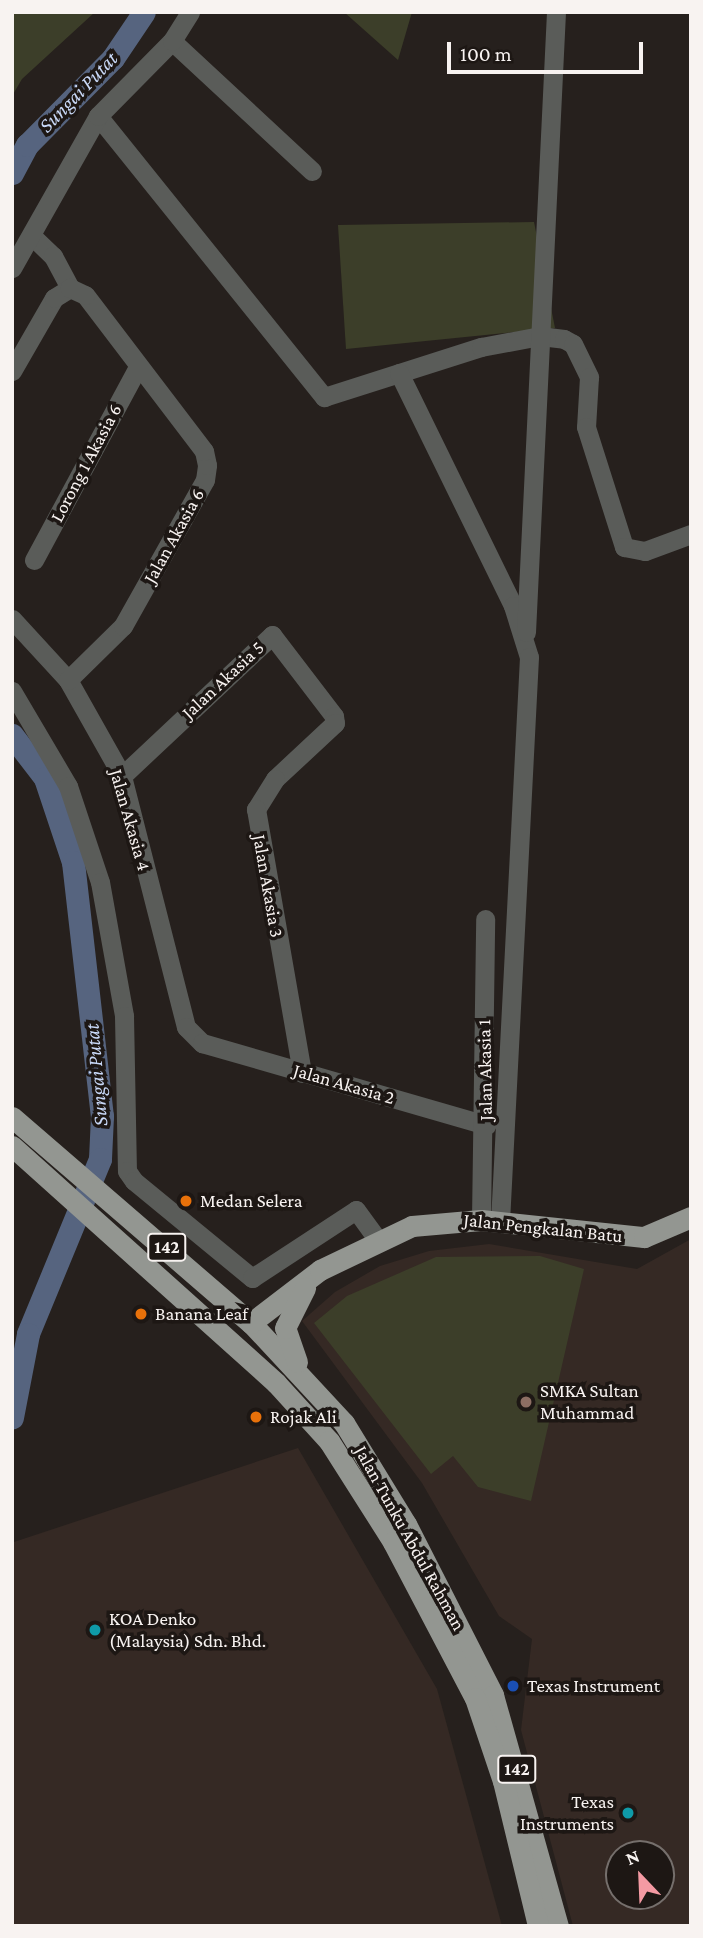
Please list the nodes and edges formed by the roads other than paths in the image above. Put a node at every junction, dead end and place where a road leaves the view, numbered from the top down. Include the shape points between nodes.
1 (190, 12) edge
2 (555, 12) edge
3 (172, 41) junction
4 (98, 116) junction
5 (312, 171) dead end
6 (32, 236) junction
7 (12, 268) edge
8 (70, 288) junction
9 (540, 336) junction
10 (138, 367) junction
11 (12, 371) edge
12 (399, 373) junction
13 (691, 534) edge
14 (34, 560) dead end
15 (12, 619) edge
16 (526, 640) junction
17 (68, 680) junction
18 (12, 691) edge
19 (331, 726) joint
20 (122, 776) junction
21 (485, 919) dead end
22 (202, 1043) joint
23 (302, 1073) junction
24 (12, 1116) edge
25 (486, 1125) junction
26 (12, 1146) edge
27 (62, 1173) junction
28 (159, 1204) junction
29 (691, 1217) edge
30 (491, 1221) junction
31 (138, 1222) junction
32 (377, 1239) junction
33 (123, 1242) junction
34 (320, 1270) junction
35 (227, 1302) junction
36 (251, 1323) junction
37 (323, 1396) junction
38 (329, 1441) junction
39 (538, 1926) edge
40 (558, 1926) edge

1 - 3 street
2 - 9 street
3 - 4 street
3 - 5 street
4 - 6 street
4 - 12 street via 315,391 332,398
6 - 7 street
6 - 8 street via 53,256
8 - 10 street, Jalan Akasia 6 via 85,295
8 - 11 street via 54,298
9 - 12 street
9 - 13 street via 573,344 586,365 586,427 624,547 645,551
9 - 16 street
10 - 14 street, Lorong 1 Akasia 6
10 - 17 street, Jalan Akasia 6 via 204,451 205,480 123,626
12 - 16 street
15 - 17 street, Jalan Akasia 4
16 - 30 street
17 - 20 street, Jalan Akasia 4
18 - 28 street via 68,786 100,882 124,1016 127,1171
19 - 20 street, Jalan Akasia 5 via 334,716 272,635
19 - 23 street, Jalan Akasia 3 via 275,779 256,809
20 - 22 street, Jalan Akasia 4 via 177,1007
21 - 25 street, Jalan Akasia 1
22 - 23 street, Jalan Akasia 2
23 - 25 street, Jalan Akasia 2
24 - 27 main road, Jalan Tunku Abdul Rahman / 142
25 - 30 street, Jalan Akasia 1
26 - 27 main road, Jalan Tunku Abdul Rahman / 142
27 - 31 main road, Jalan Tunku Abdul Rahman / 142 via 105,1195
27 - 33 main road, Jalan Tunku Abdul Rahman / 142 via 93,1215
28 - 31 street
28 - 32 street via 252,1279 356,1210
29 - 30 main road, Jalan Pengkalan Batu via 644,1237
30 - 32 main road, Jalan Pengkalan Batu via 427,1223
31 - 35 main road, Jalan Tunku Abdul Rahman / 142
32 - 34 main road, Jalan Pengkalan Batu
33 - 36 main road via 219,1316
33 - 38 main road, Jalan Tunku Abdul Rahman / 142 via 276,1383
34 - 35 main road via 261,1301
34 - 36 main road, Jalan Pengkalan Batu
34 - 37 main road via 295,1300 285,1328 297,1362
35 - 36 main road, Jalan Tunku Abdul Rahman / 142
36 - 37 main road, Jalan Tunku Abdul Rahman / 142
36 - 38 main road via 258,1350 302,1397
37 - 40 main road, Jalan Tunku Abdul Rahman / 142 via 406,1524 493,1695
38 - 39 main road, Jalan Tunku Abdul Rahman / 142 via 393,1542 475,1698 503,1781

